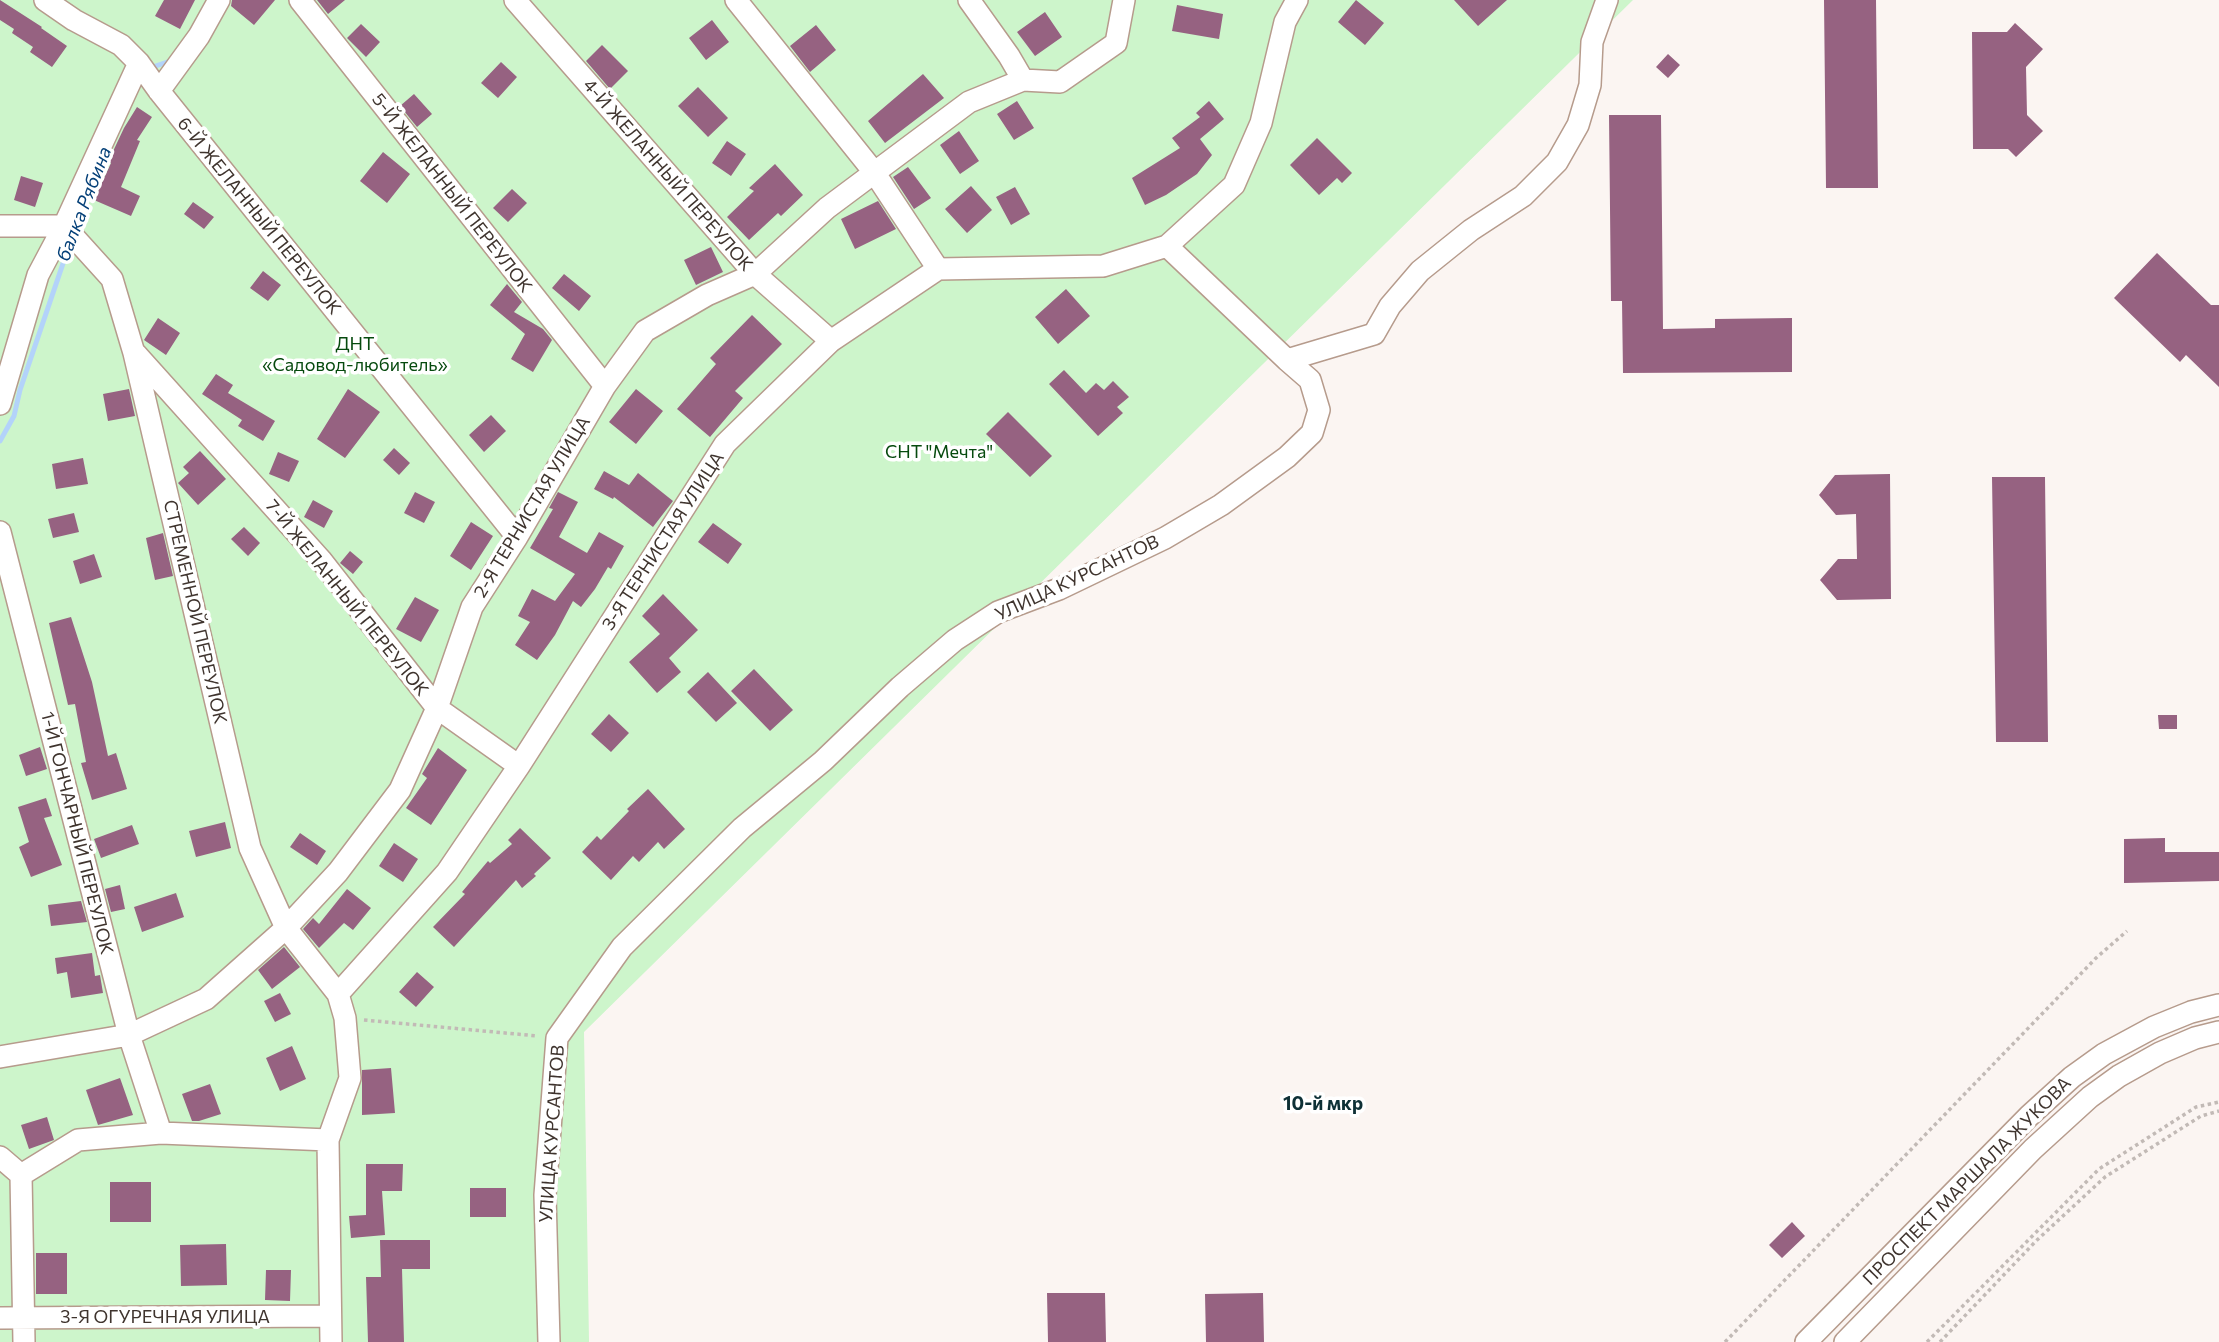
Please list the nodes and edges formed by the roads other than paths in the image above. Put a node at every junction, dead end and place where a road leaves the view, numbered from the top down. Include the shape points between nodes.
1 (45, 0) edge
2 (219, 0) edge
3 (300, 0) edge
4 (515, 0) edge
5 (736, 0) edge
6 (969, 0) edge
7 (1124, 0) edge
8 (1297, 0) edge
9 (1607, 0) edge
10 (139, 64) junction
11 (1023, 80) junction
12 (159, 91) junction
13 (874, 172) junction
14 (0, 226) edge
15 (64, 226) junction
16 (1167, 246) junction
17 (938, 269) junction
18 (755, 274) junction
19 (831, 341) junction
20 (134, 353) junction
21 (1287, 360) junction
22 (605, 386) junction
23 (0, 404) edge
24 (0, 531) edge
25 (517, 537) junction
26 (437, 708) junction
27 (519, 766) junction
28 (286, 928) junction
29 (338, 994) junction
30 (2219, 1005) edge
31 (2219, 1032) edge
32 (129, 1035) junction
33 (0, 1057) edge
34 (161, 1133) junction
35 (328, 1140) junction
36 (0, 1157) edge
37 (21, 1175) junction
38 (329, 1316) junction
39 (0, 1318) edge
40 (24, 1318) junction
41 (24, 1342) edge
42 (331, 1342) edge
43 (550, 1342) edge
44 (1805, 1342) edge
45 (1844, 1342) edge

1 - 10 street, 6-Й ЖЕЛАННЫЙ ПЕРЕУЛОК via 121,45
2 - 12 street
3 - 22 street, 5-Й ЖЕЛАННЫЙ ПЕРЕУЛОК
4 - 18 street, 4-Й ЖЕЛАННЫЙ ПЕРЕУЛОК
5 - 13 street
6 - 11 street
7 - 11 street, 2-Я ТЕРНИСТАЯ УЛИЦА via 1116,43 1060,82
8 - 16 street via 1285,22 1261,123 1234,185
9 - 21 street via 1592,42 1590,85 1578,125 1557,162 1523,196 1420,271 1390,306 1374,334
10 - 12 street, 6-Й ЖЕЛАННЫЙ ПЕРЕУЛОК
10 - 15 street
11 - 13 street, 2-Я ТЕРНИСТАЯ УЛИЦА via 969,102
12 - 25 street, 6-Й ЖЕЛАННЫЙ ПЕРЕУЛОК
13 - 17 street
13 - 18 street, 2-Я ТЕРНИСТАЯ УЛИЦА
14 - 15 street
15 - 20 street, СТРЕМЕННОЙ ПЕРЕУЛОК via 112,279
15 - 23 street via 38,275
16 - 17 street via 1103,266
16 - 21 street, УЛИЦА КУРСАНТОВ
17 - 19 street, 3-Я ТЕРНИСТАЯ УЛИЦА
18 - 19 street, 4-Й ЖЕЛАННЫЙ ПЕРЕУЛОК
18 - 22 street, 2-Я ТЕРНИСТАЯ УЛИЦА via 645,331
19 - 27 street, 3-Я ТЕРНИСТАЯ УЛИЦА via 725,444
20 - 26 street, 7-Й ЖЕЛАННЫЙ ПЕРЕУЛОК via 321,560
20 - 28 street, СТРЕМЕННОЙ ПЕРЕУЛОК via 250,848
21 - 43 street, УЛИЦА КУРСАНТОВ via 1310,380 1319,410 1312,433 1287,457 1165,538 1059,589 998,612 955,640 743,828 622,947 557,1038 545,1195
22 - 25 street, 2-Я ТЕРНИСТАЯ УЛИЦА
24 - 32 street, 1-Й ГОНЧАРНЫЙ ПЕРЕУЛОК
25 - 26 street, 2-Я ТЕРНИСТАЯ УЛИЦА via 472,607
26 - 27 street, 7-Й ЖЕЛАННЫЙ ПЕРЕУЛОК
26 - 28 street, 2-Я ТЕРНИСТАЯ УЛИЦА via 400,790 338,872
27 - 29 street, 3-Я ТЕРНИСТАЯ УЛИЦА via 447,872
28 - 29 street, СТРЕМЕННОЙ ПЕРЕУЛОК
28 - 32 street, 2-Я ТЕРНИСТАЯ УЛИЦА via 206,999
29 - 35 street via 351,1078
30 - 44 street, ПРОСПЕКТ МАРШАЛА ЖУКОВА via 2154,1027 2072,1077
31 - 45 street, ПРОСПЕКТ МАРШАЛА ЖУКОВА via 2160,1053 2090,1097
32 - 33 street, 2-Я ТЕРНИСТАЯ УЛИЦА
32 - 34 street, 1-Й ГОНЧАРНЫЙ ПЕРЕУЛОК
34 - 35 street
34 - 37 street via 78,1140
35 - 38 street
36 - 37 street
37 - 40 street
38 - 40 street, 3-Я ОГУРЕЧНАЯ УЛИЦА
38 - 42 street
39 - 40 street, 3-Я ОГУРЕЧНАЯ УЛИЦА
40 - 41 street

